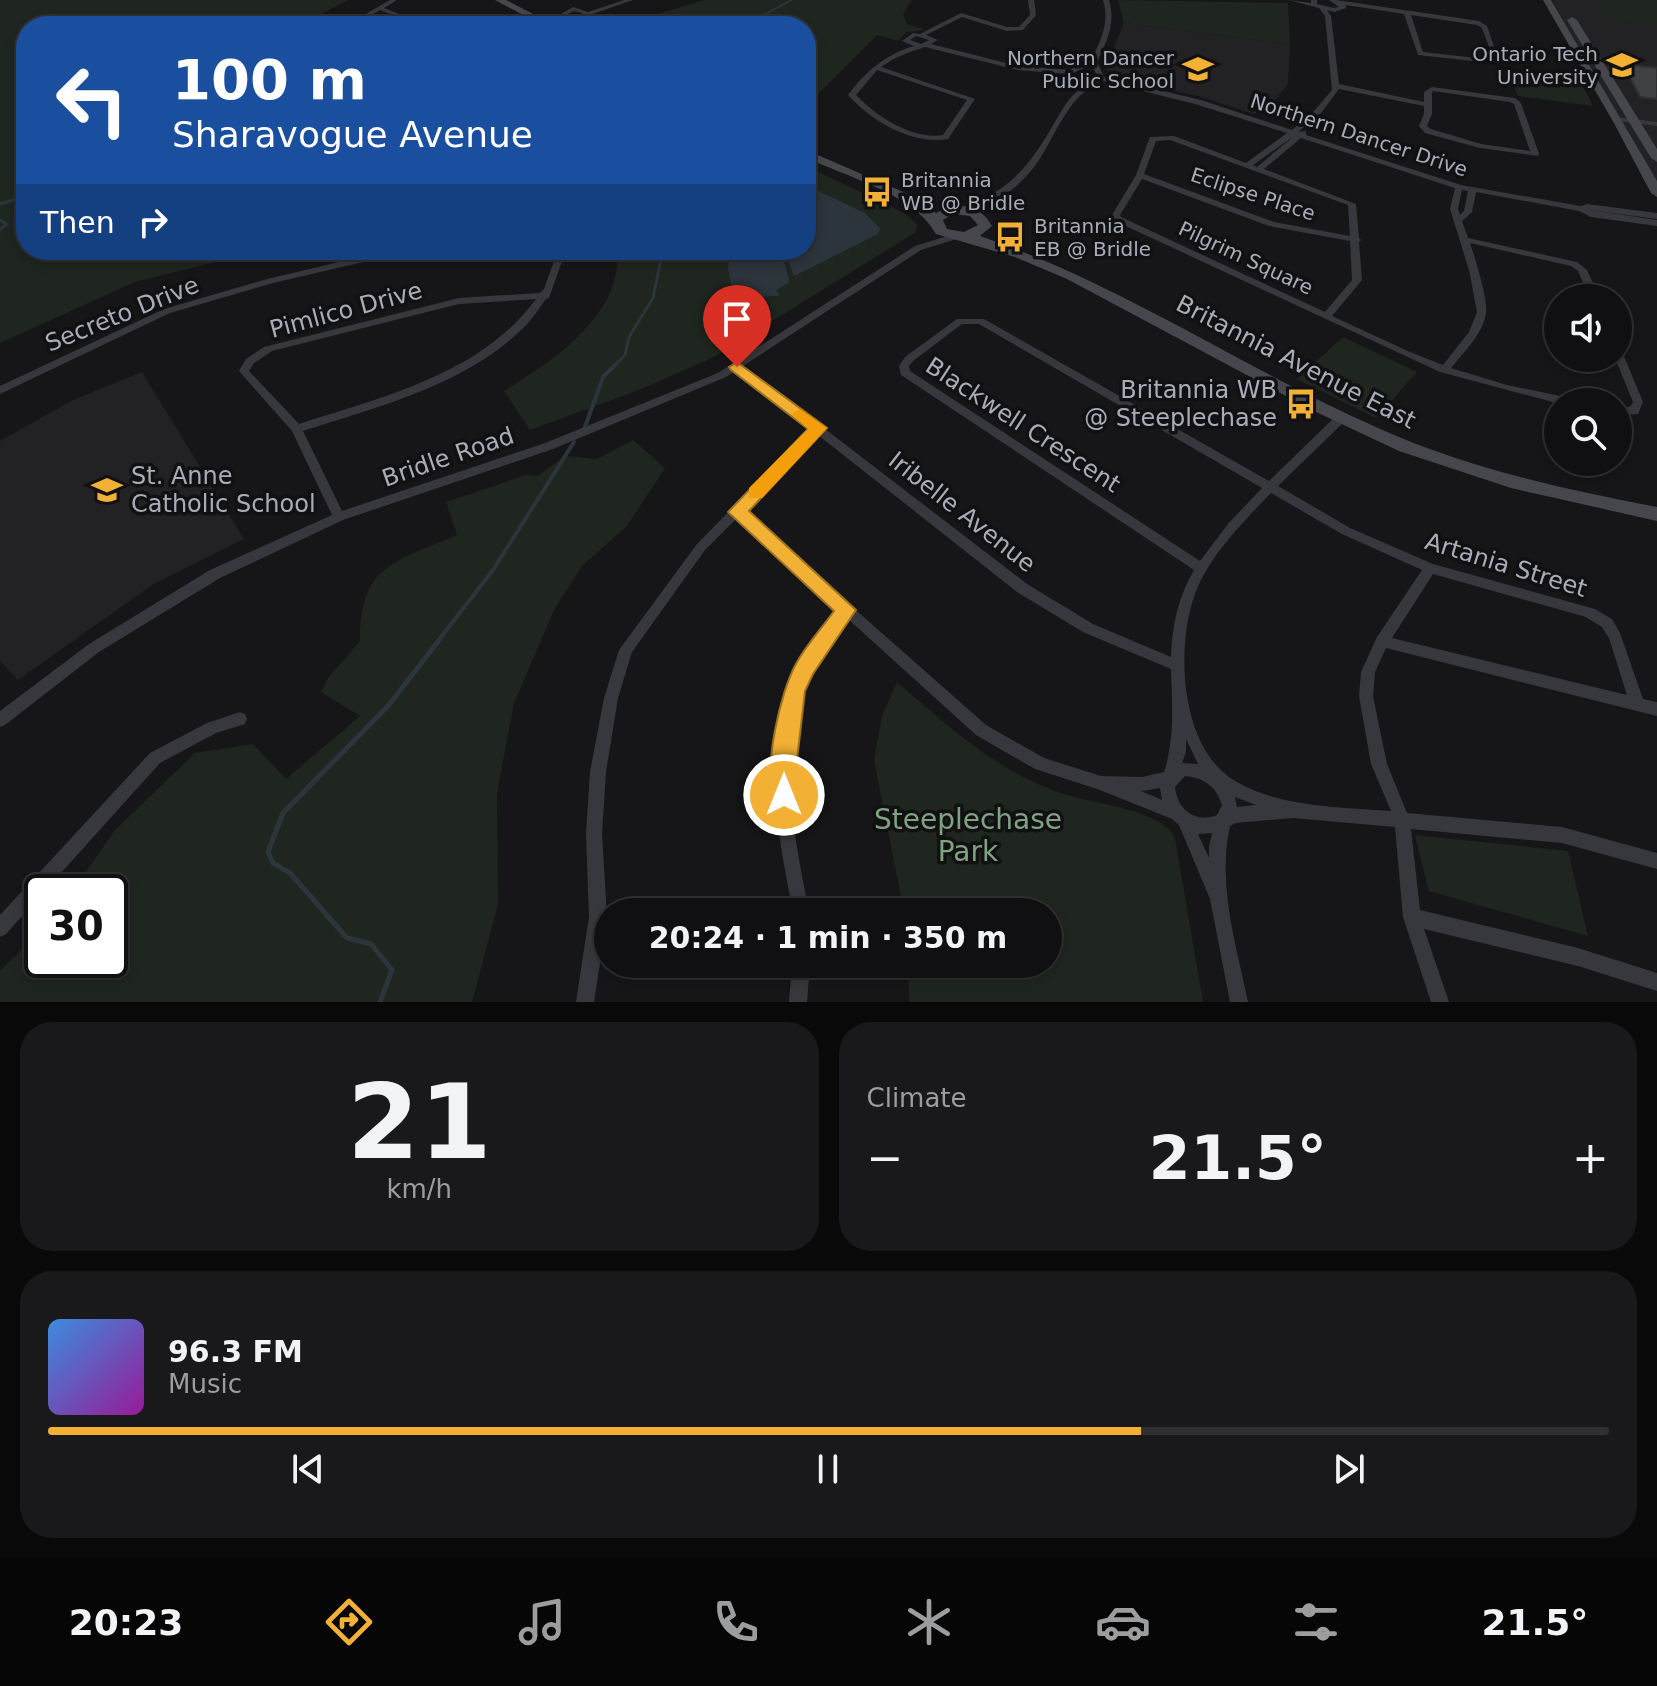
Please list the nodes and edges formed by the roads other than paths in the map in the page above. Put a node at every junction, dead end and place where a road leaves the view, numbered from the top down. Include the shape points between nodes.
1 (394, 0) edge
2 (499, 0) edge
3 (630, 0) edge
4 (1031, 0) edge
5 (1106, 0) edge
6 (1293, 0) edge
7 (1547, 0) edge
8 (1560, 0) edge
9 (1314, 1) edge
10 (1338, 2) edge
11 (963, 4) dead end
12 (379, 8) junction
13 (585, 12) dead end
14 (1331, 13) junction
15 (1407, 13) junction
16 (961, 15) junction
17 (365, 16) edge
18 (401, 16) edge
19 (531, 16) edge
20 (941, 28) junction
21 (923, 34) junction
22 (934, 39) junction
23 (905, 41) junction
24 (924, 46) junction
25 (901, 49) junction
26 (947, 49) junction
27 (1094, 62) junction
28 (877, 68) junction
29 (1071, 76) junction
30 (1099, 76) junction
31 (1092, 85) junction
32 (1128, 86) junction
33 (1336, 88) junction
34 (1073, 96) junction
35 (1428, 107) junction
36 (1307, 123) junction
37 (1628, 123) junction
38 (1657, 126) edge
39 (1289, 132) junction
40 (1299, 135) junction
41 (816, 158) edge
42 (1657, 158) edge
43 (1248, 165) junction
44 (1259, 169) junction
45 (1140, 175) junction
46 (1459, 187) junction
47 (1472, 190) junction
48 (1657, 193) edge
49 (997, 199) junction
50 (913, 201) junction
51 (1581, 209) junction
52 (958, 210) junction
53 (1657, 216) edge
54 (1461, 219) junction
55 (936, 223) junction
56 (984, 223) junction
57 (1657, 223) edge
58 (961, 236) junction
59 (1357, 240) junction
60 (1466, 240) junction
61 (918, 248) junction
62 (1015, 251) junction
63 (359, 260) edge
64 (559, 260) edge
65 (1588, 284) edge
66 (546, 296) junction
67 (1327, 316) junction
68 (737, 367) junction
69 (1444, 370) junction
70 (1626, 372) edge
71 (0, 390) edge
72 (1544, 397) edge
73 (1632, 411) edge
74 (1341, 418) junction
75 (818, 428) junction
76 (297, 429) junction
77 (1273, 486) junction
78 (738, 512) junction
79 (1657, 514) edge
80 (339, 517) junction
81 (1201, 568) junction
82 (1430, 568) junction
83 (846, 610) junction
84 (1382, 641) junction
85 (1176, 665) junction
86 (1180, 704) junction
87 (1637, 704) junction
88 (1657, 709) edge
89 (240, 719) dead end
90 (0, 720) edge
91 (1170, 778) junction
92 (1214, 778) junction
93 (1101, 783) junction
94 (1293, 810) junction
95 (1180, 817) junction
96 (1402, 820) junction
97 (1223, 821) junction
98 (1657, 861) edge
99 (798, 898) edge
100 (1218, 899) junction
101 (1412, 917) junction
102 (0, 928) edge
103 (800, 978) edge
104 (1657, 982) edge
105 (585, 1002) edge
106 (798, 1002) edge
107 (1239, 1002) edge
108 (1440, 1002) edge

1 - 12 street
2 - 19 street
3 - 13 street
4 - 16 street via 1033,15 1021,29
5 - 27 street via 1110,27
6 - 9 street
7 - 37 street
8 - 37 street
9 - 14 street
10 - 14 street
10 - 15 street
11 - 16 street
12 - 17 street
12 - 18 street
14 - 33 street
15 - 15 street via 1420,54 1498,63 1483,25
16 - 20 street
20 - 21 street
20 - 22 street
21 - 22 street
21 - 23 street
22 - 24 street
22 - 26 street
23 - 24 street
23 - 25 street
24 - 25 street
24 - 26 street
25 - 28 street
26 - 29 street
27 - 29 street
27 - 30 street
28 - 28 street via 853,98 922,139 945,137 971,102
29 - 30 street, Northern Dancer Drive
29 - 31 street, Northern Dancer Drive
29 - 34 street
30 - 31 street
30 - 32 street, Northern Dancer Drive
31 - 32 street, Northern Dancer Drive
31 - 34 street
32 - 39 street, Northern Dancer Drive
33 - 35 street
33 - 36 street
34 - 49 street via 1032,169
35 - 35 street via 1423,126 1437,135 1535,154 1512,100 1432,89
36 - 39 street
36 - 40 street
37 - 38 street
37 - 42 street
37 - 48 street
39 - 40 street, Northern Dancer Drive
39 - 43 street
40 - 44 street
40 - 46 street, Northern Dancer Drive
41 - 50 street
43 - 44 street, Pilgrim Square
43 - 45 street, Pilgrim Square via 1158,137 1151,142
44 - 59 street, Pilgrim Square via 1348,201
45 - 59 street, Eclipse Place via 1284,227
45 - 67 street, Pilgrim Square via 1118,219
46 - 47 street, Northern Dancer Drive
46 - 54 street via 1454,209
47 - 51 street, Northern Dancer Drive
47 - 54 street via 1468,212
49 - 52 street
49 - 56 street
50 - 52 street
50 - 55 street
51 - 53 street, Northern Dancer Drive
51 - 57 street, Northern Dancer Drive
52 - 55 street
52 - 56 street, Britannia Avenue East
54 - 60 street
55 - 58 street, Britannia Avenue East
55 - 61 street, Bridle Road
56 - 58 street via 977,234
56 - 62 street, Britannia Avenue East
58 - 61 street, Bridle Road
58 - 62 street, Britannia Avenue East
59 - 67 street, Pilgrim Square via 1357,280
60 - 65 street via 1574,264
60 - 69 street via 1481,319
61 - 68 street, Bridle Road
62 - 74 street, Britannia Avenue East via 1130,304
63 - 71 street, Secreto Drive via 167,311
64 - 66 street
66 - 76 street via 523,325 480,358 406,392
66 - 76 street, Pimlico Drive via 459,301 268,349 244,371
67 - 69 street
68 - 75 street, Iribelle Avenue
68 - 80 street, Bridle Road via 549,446
69 - 72 street
70 - 73 street via 1638,402
74 - 77 street
74 - 79 street, Britannia Avenue East via 1487,475
75 - 78 street
75 - 85 street, Iribelle Avenue via 1022,588 1088,628
76 - 80 street, Pimlico Drive
77 - 81 street
77 - 81 street, Blackwell Crescent via 981,321 960,321 904,366 905,373
77 - 82 street, Artania Street via 1346,531
78 - 83 street
78 - 105 street via 701,547 626,650 611,698 598,772 598,917
80 - 90 street, Bridle Road via 253,555 167,602 69,666
81 - 85 street via 1183,617
82 - 84 street
82 - 87 street, Artania Street via 1590,613 1607,623
83 - 93 street via 981,730 1040,764
83 - 99 street via 804,668 789,714 782,771 787,844
84 - 87 street
84 - 96 street via 1368,672 1369,726
85 - 86 street
86 - 91 street via 1178,752
86 - 92 street via 1199,755
87 - 88 street
89 - 102 street via 155,758
91 - 92 street via 1185,769
91 - 93 street
91 - 95 street via 1167,794
92 - 94 street via 1235,791
92 - 97 street via 1230,805
93 - 95 street
94 - 96 street
94 - 97 street via 1235,815
95 - 97 street via 1206,828
95 - 100 street
96 - 98 street via 1562,835
96 - 101 street
97 - 100 street via 1217,847
100 - 107 street
101 - 104 street
101 - 108 street
103 - 106 street

